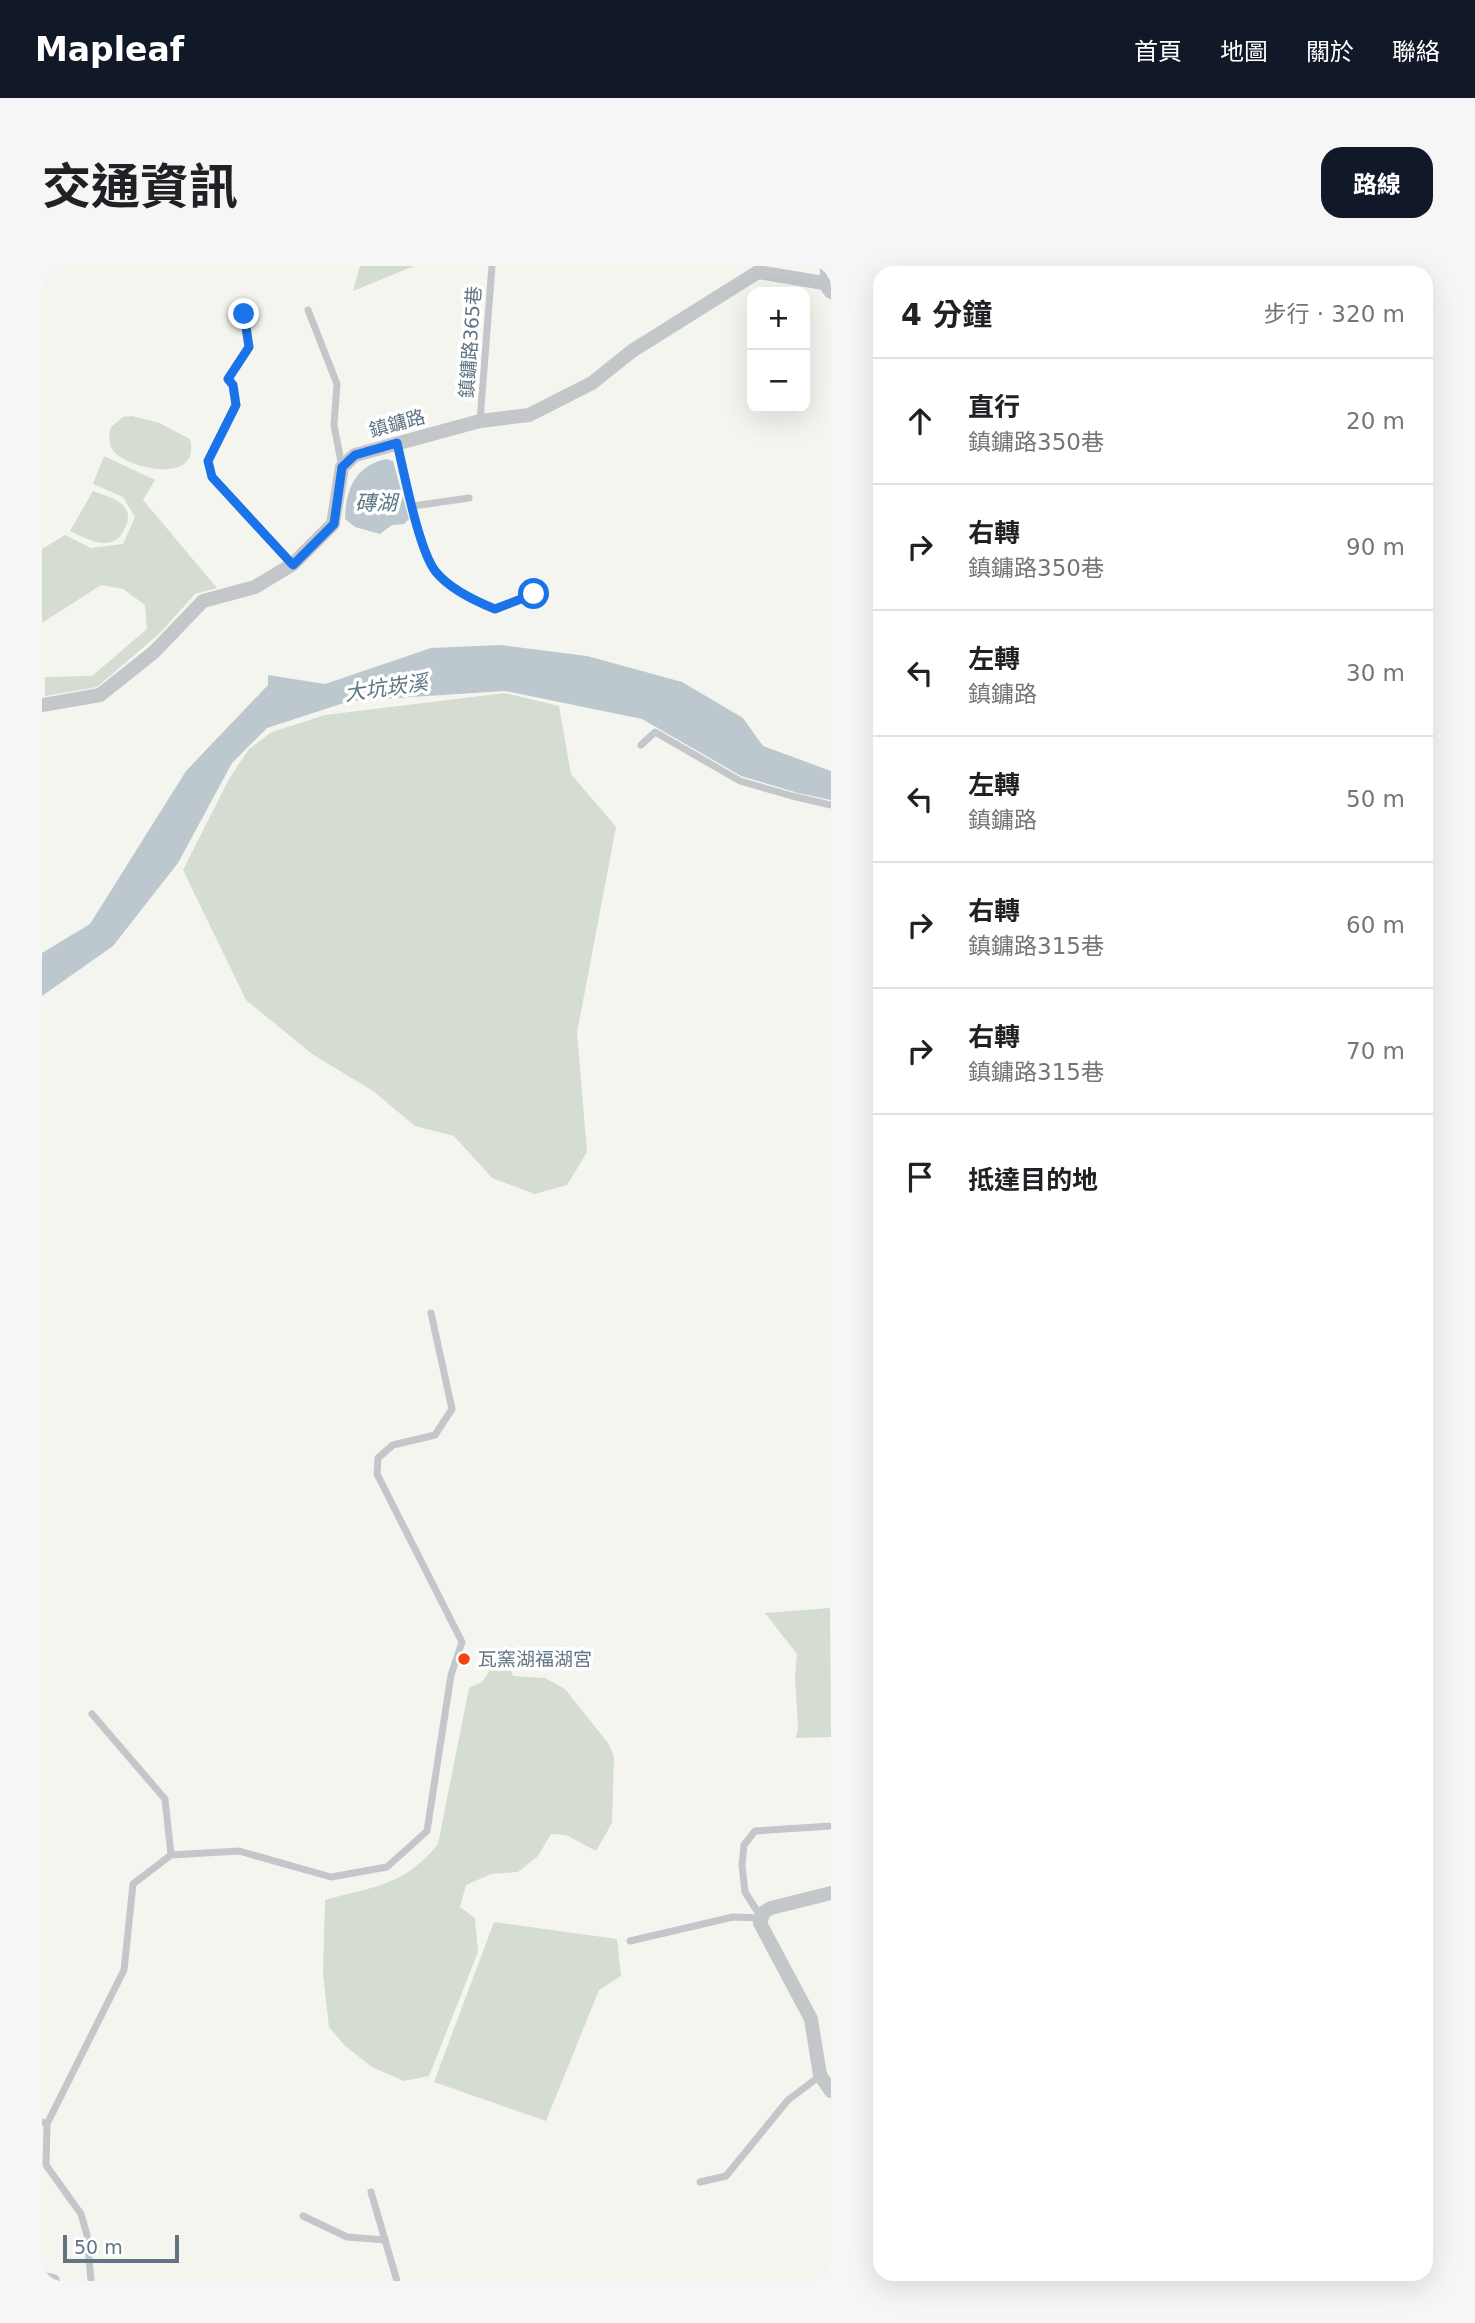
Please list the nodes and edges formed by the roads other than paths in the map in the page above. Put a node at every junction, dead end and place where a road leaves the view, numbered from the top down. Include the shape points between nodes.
1 (492, 266) edge
2 (823, 266) edge
3 (827, 288) edge
4 (308, 310) dead end
5 (244, 314) dead end
6 (480, 421) junction
7 (397, 443) junction
8 (342, 467) junction
9 (470, 498) dead end
10 (413, 506) junction
11 (293, 565) junction
12 (534, 594) dead end
13 (42, 705) edge
14 (641, 746) dead end
15 (831, 804) edge
16 (431, 1313) dead end
17 (92, 1714) dead end
18 (831, 1826) edge
19 (171, 1854) junction
20 (831, 1893) edge
21 (762, 1918) junction
22 (630, 1941) dead end
23 (820, 2075) junction
24 (831, 2091) edge
25 (44, 2123) edge
26 (701, 2182) dead end
27 (372, 2192) dead end
28 (303, 2216) dead end
29 (385, 2240) junction
30 (42, 2279) edge
31 (53, 2281) edge
32 (91, 2281) edge
33 (397, 2281) edge

1 - 6 lane, 鎮鏞路365巷
2 - 3 lane
3 - 6 street, 鎮鏞路 via 758,272 632,351 592,383 529,415
4 - 8 lane via 337,384 334,425
5 - 11 lane via 249,347 228,379 236,405 208,461 212,477
6 - 7 street, 鎮鏞路
7 - 8 street, 鎮鏞路 via 355,455
7 - 10 lane
8 - 11 street via 334,524
9 - 10 lane
10 - 12 lane via 425,555 436,573 473,600 495,609
11 - 13 street via 255,587 203,601 154,652 100,695
14 - 15 lane via 655,732 740,781
16 - 19 lane via 452,1409 436,1435 393,1445 378,1458 377,1474 462,1642 451,1675 427,1831 387,1867 331,1877 239,1851
17 - 19 lane via 165,1799
18 - 21 lane via 755,1831 744,1845 745,1892
19 - 25 lane via 133,1884 124,1970
20 - 21 street via 771,1908
21 - 22 lane via 733,1917
21 - 23 street via 760,1923 811,2019
23 - 24 street
23 - 26 lane via 788,2100 726,2176
25 - 32 lane via 46,2165 81,2214
27 - 29 lane
28 - 29 lane via 346,2237
29 - 33 lane
30 - 31 street

